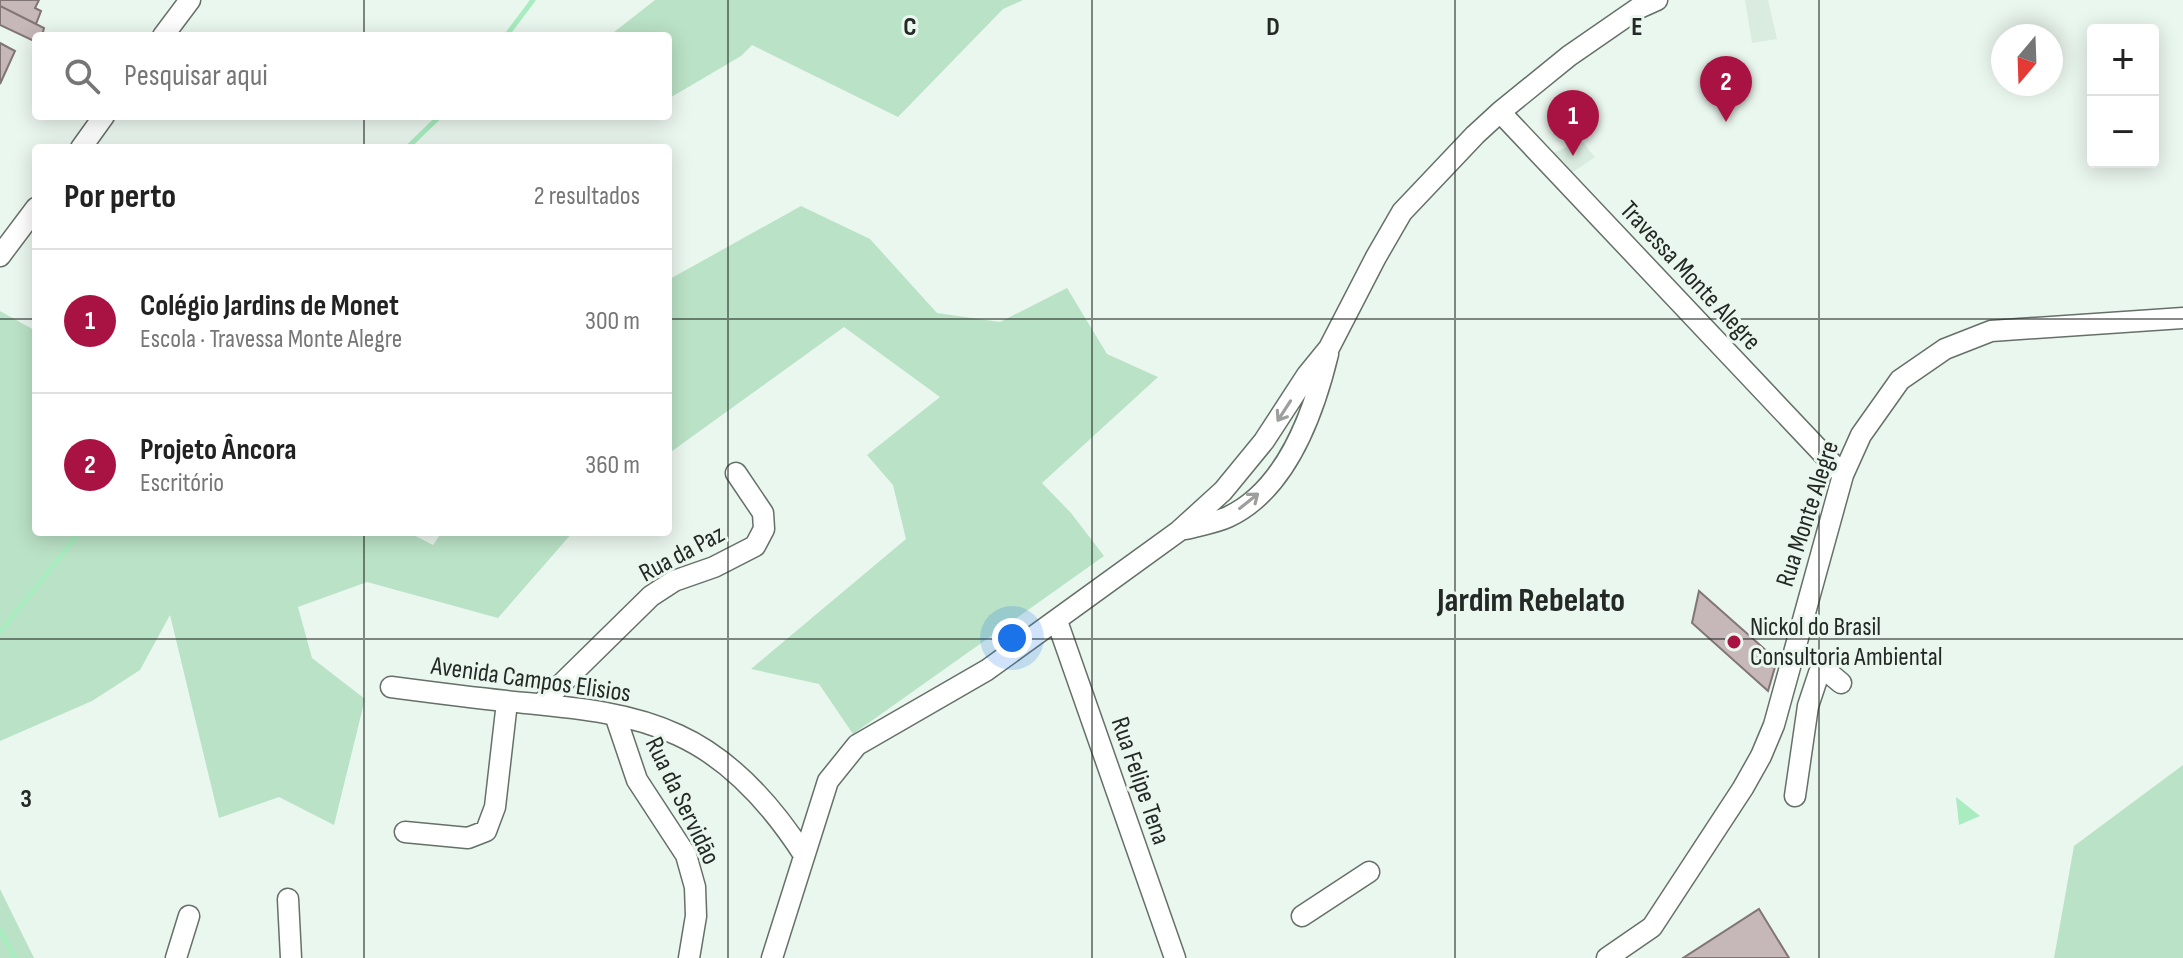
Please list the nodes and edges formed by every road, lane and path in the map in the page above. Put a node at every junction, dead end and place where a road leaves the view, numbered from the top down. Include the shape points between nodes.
1 (190, 0) edge
2 (1657, 0) edge
3 (166, 32) edge
4 (1500, 112) junction
5 (101, 120) edge
6 (84, 144) edge
7 (32, 213) edge
8 (0, 256) edge
9 (2183, 318) edge
10 (1329, 348) junction
11 (736, 473) dead end
12 (1843, 475) junction
13 (1179, 531) junction
14 (1057, 621) junction
15 (1841, 683) dead end
16 (391, 687) dead end
17 (507, 702) junction
18 (541, 704) junction
19 (615, 715) junction
20 (1795, 796) dead end
21 (405, 832) dead end
22 (804, 855) junction
23 (1369, 872) dead end
24 (288, 899) dead end
25 (189, 916) dead end
26 (1302, 916) dead end
27 (176, 958) edge
28 (291, 958) edge
29 (689, 958) edge
30 (772, 958) edge
31 (1175, 958) edge
32 (1607, 958) edge

1 - 3 street
2 - 4 street via 1569,56
4 - 10 street via 1402,212
4 - 12 street, Travessa Monte Alegre
5 - 6 street
7 - 8 street
9 - 12 street, Rua Monte Alegre via 1991,331 1945,349 1900,380 1861,435
10 -> 13 street via 1264,441 1223,491
13 -> 10 street via 1228,517 1273,480 1305,426
11 - 18 street, Rua da Paz via 763,513 764,529 755,546 651,596
12 - 32 street, Rua Monte Alegre via 1761,756 1652,927
13 - 14 street
14 - 22 street via 987,670 857,745 828,781
14 - 31 street, Rua Felipe Tena
15 - 20 street via 1829,673 1819,673 1808,706
16 - 17 street, Avenida Campos Elisios
17 - 18 street, Avenida Campos Elisios
17 - 21 street via 495,807 486,831 468,838
18 - 19 street, Avenida Campos Elisios
19 - 22 street, Avenida Campos Elisios via 678,734 713,755 756,792
19 - 29 street, Rua da Servidão via 637,780 686,855 696,916
22 - 30 street
23 - 26 street
24 - 28 street
25 - 27 street

